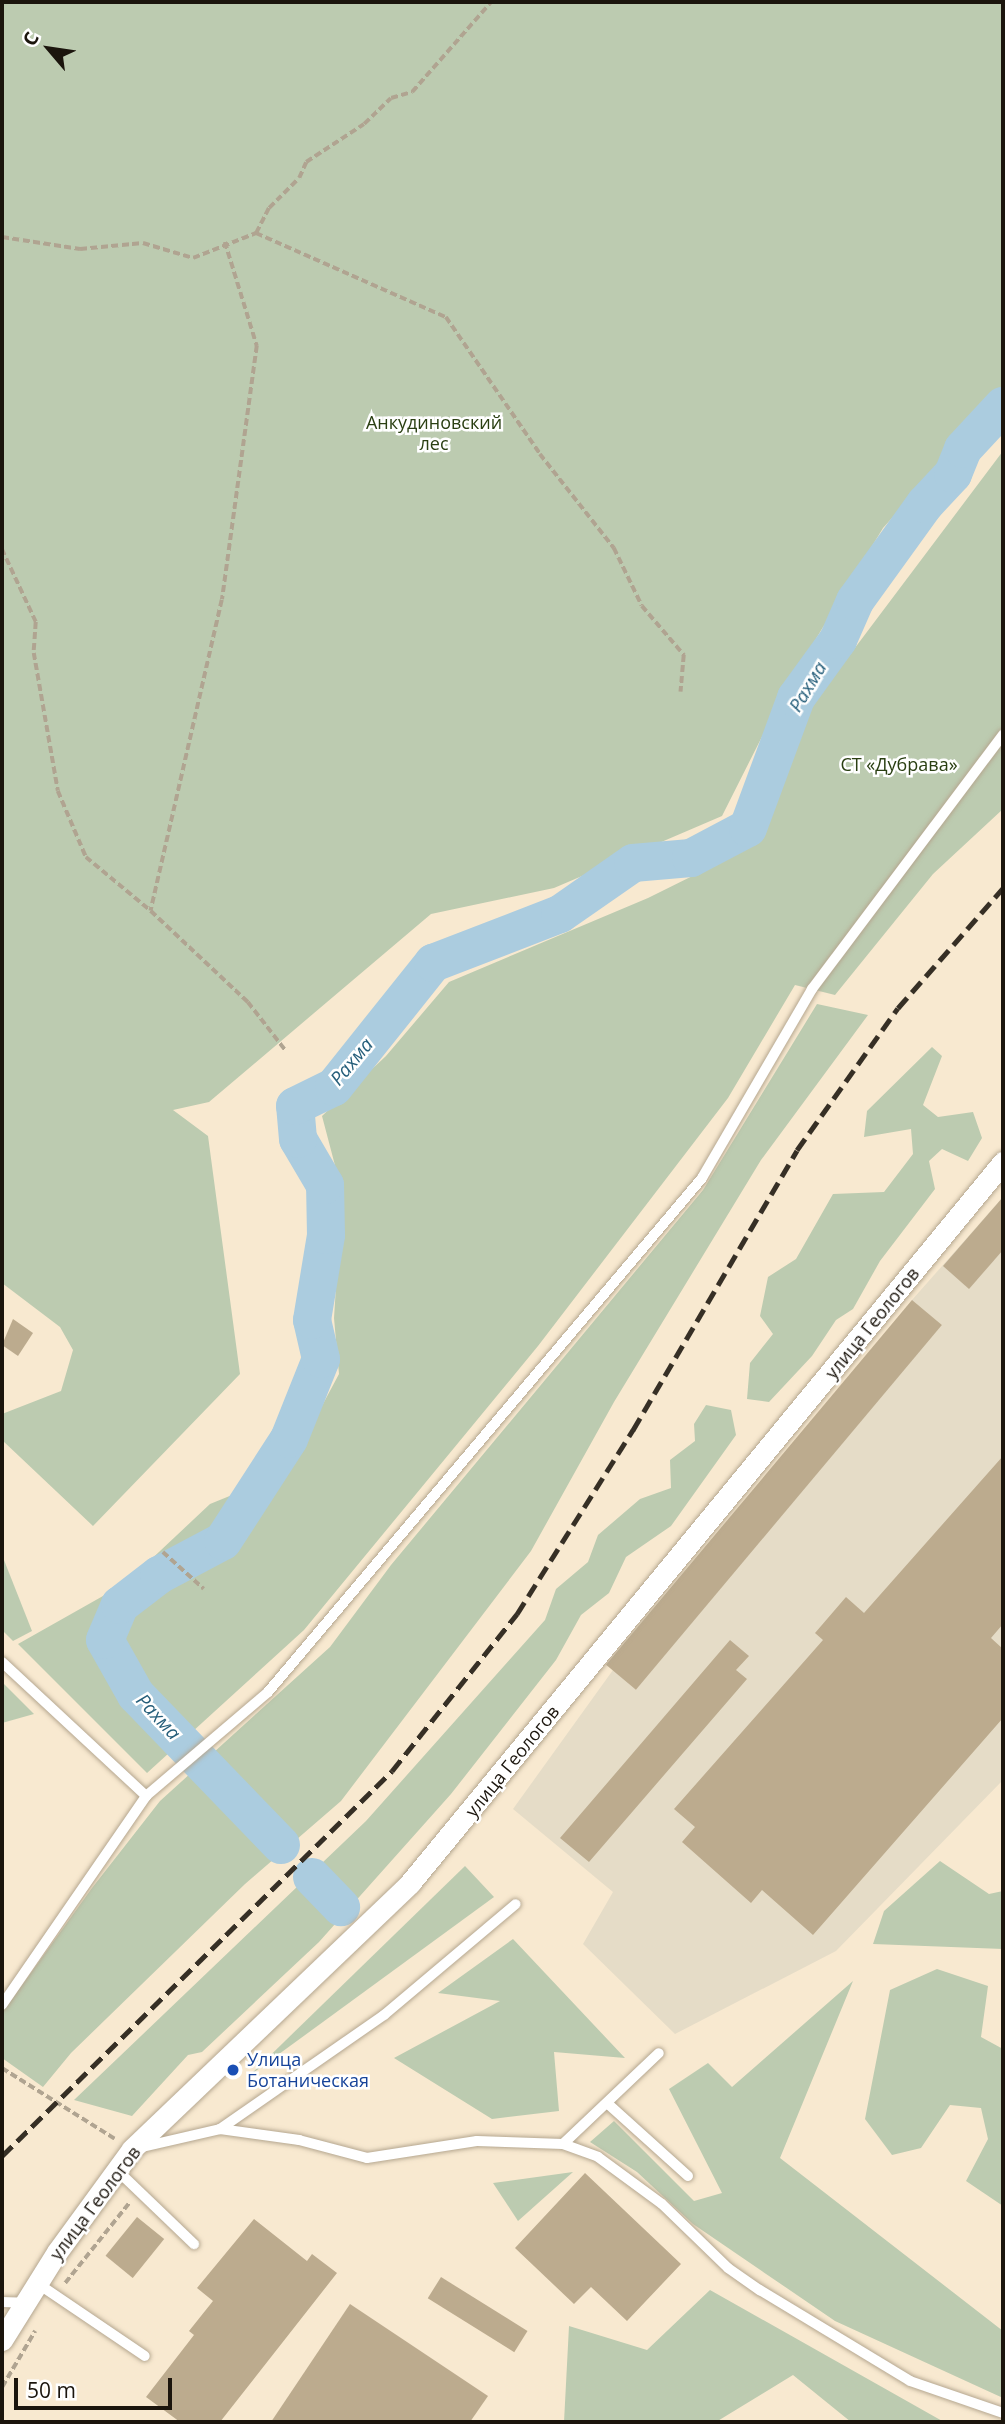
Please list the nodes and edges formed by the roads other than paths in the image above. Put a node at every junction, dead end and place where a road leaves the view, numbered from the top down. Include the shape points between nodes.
1 (1003, 735) edge
2 (1003, 1162) edge
3 (2, 1662) edge
4 (146, 1796) junction
5 (516, 1905) dead end
6 (2, 2005) edge
7 (660, 2053) dead end
8 (607, 2103) junction
9 (220, 2129) junction
10 (563, 2144) junction
11 (132, 2149) junction
12 (117, 2170) junction
13 (688, 2176) dead end
14 (194, 2244) dead end
15 (37, 2283) junction
16 (2, 2302) edge
17 (25, 2303) junction
18 (2, 2340) edge
19 (145, 2356) dead end
20 (1003, 2413) edge

1 - 4 lane via 812,989 702,1178 268,1692
2 - 11 street, улица Геологов via 410,1883
3 - 4 lane
4 - 6 lane
5 - 9 lane via 384,2015
7 - 8 lane
8 - 10 lane
8 - 13 lane
9 - 10 lane via 299,2140 367,2158 477,2141
9 - 11 lane
10 - 20 lane via 598,2157 662,2204 728,2268 910,2382
11 - 12 street, улица Геологов
12 - 14 lane
12 - 15 street, улица Геологов
15 - 17 street, улица Геологов
15 - 19 lane
16 - 17 lane
17 - 18 street, улица Геологов

